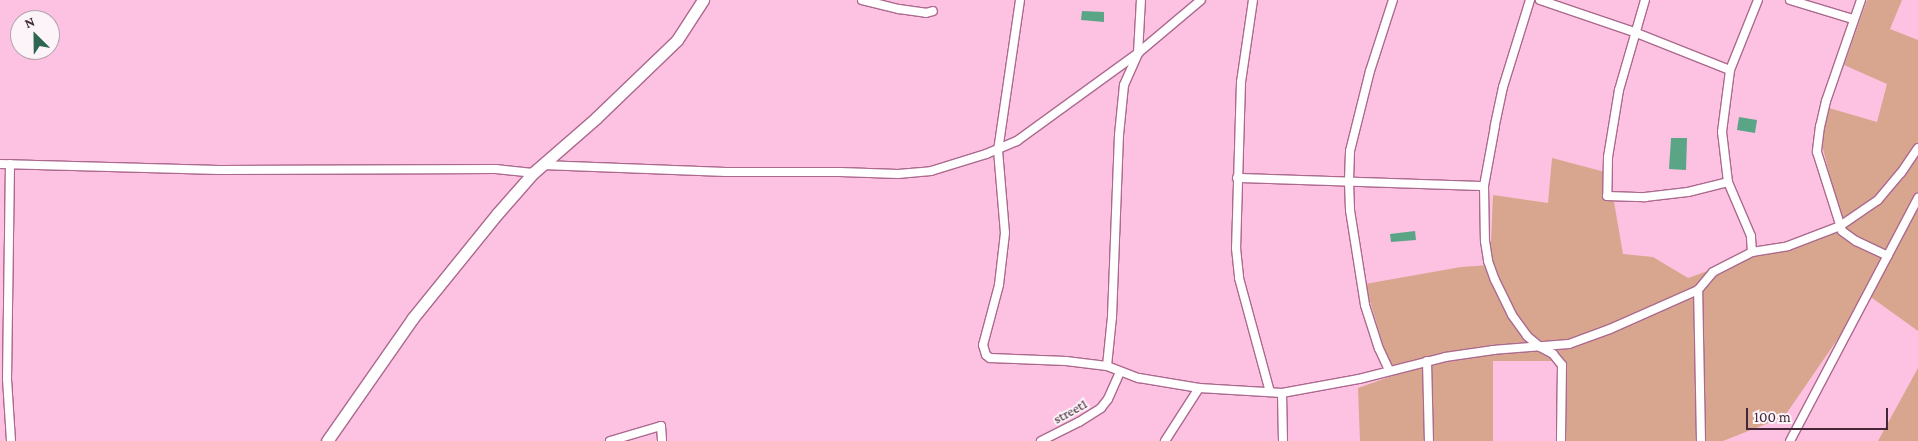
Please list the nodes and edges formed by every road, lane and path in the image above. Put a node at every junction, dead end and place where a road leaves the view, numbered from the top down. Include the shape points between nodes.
1 (703, 0) edge
2 (862, 0) edge
3 (1020, 0) edge
4 (1141, 0) edge
5 (1201, 0) edge
6 (1252, 0) edge
7 (1393, 0) edge
8 (1530, 0) edge
9 (1540, 0) edge
10 (1645, 0) edge
11 (1758, 0) edge
12 (1790, 0) edge
13 (1860, 0) edge
14 (934, 11) dead end
15 (1853, 19) junction
16 (1634, 32) junction
17 (1138, 53) junction
18 (1730, 70) junction
19 (1918, 148) edge
20 (998, 150) junction
21 (0, 164) edge
22 (10, 164) junction
23 (537, 169) junction
24 (1237, 178) junction
25 (1349, 180) junction
26 (1728, 182) junction
27 (1484, 186) junction
28 (1918, 198) edge
29 (1840, 226) junction
30 (1752, 252) junction
31 (1888, 256) junction
32 (1698, 290) junction
33 (1540, 347) junction
34 (1427, 362) junction
35 (1107, 366) junction
36 (1389, 370) junction
37 (1120, 372) junction
38 (1199, 388) junction
39 (1270, 392) junction
40 (1282, 393) junction
41 (11, 441) edge
42 (327, 441) edge
43 (610, 441) edge
44 (662, 441) edge
45 (1041, 441) edge
46 (1165, 441) edge
47 (1283, 441) edge
48 (1429, 441) edge
49 (1561, 441) edge
50 (1701, 441) edge
51 (1790, 441) edge

1 - 23 street via 676,40 596,118
2 - 14 street via 926,13
3 - 20 street
4 - 17 street
5 - 17 street
6 - 24 street via 1241,82
7 - 25 street via 1365,88 1350,151
8 - 27 street via 1504,86
9 - 16 street
10 - 16 street
11 - 18 street
12 - 15 street
13 - 15 street
15 - 29 street via 1828,92 1817,141 1817,152
16 - 18 street
16 - 26 street via 1619,90 1608,157 1607,196 1688,192
17 - 20 street via 1017,141
17 - 35 street via 1124,85 1119,135
18 - 26 street via 1722,132
19 - 29 street via 1878,200
20 - 23 street via 931,171 898,174
20 - 35 street via 1005,233 999,286 983,345 986,355 1002,360 1066,361
21 - 22 street
22 - 23 street via 219,170
22 - 41 street via 7,379
23 - 42 street via 412,319
24 - 25 street
24 - 39 street via 1239,278
25 - 27 street
25 - 36 street via 1350,210 1366,305
26 - 30 street via 1751,236
27 - 33 street via 1488,261 1501,297 1527,336
28 - 31 street
29 - 30 street via 1788,246
29 - 31 street via 1845,234
30 - 32 street via 1713,272
31 - 51 street
32 - 33 street via 1569,344
32 - 50 street
33 - 34 street via 1493,350
33 - 49 street via 1554,354 1562,365
34 - 36 street
34 - 48 street
35 - 37 street
36 - 40 street via 1342,383
37 - 38 street
37 - 45 street, street1 via 1108,399 1100,408
38 - 39 street
38 - 46 street
39 - 40 street
40 - 47 street
43 - 44 street via 661,426

